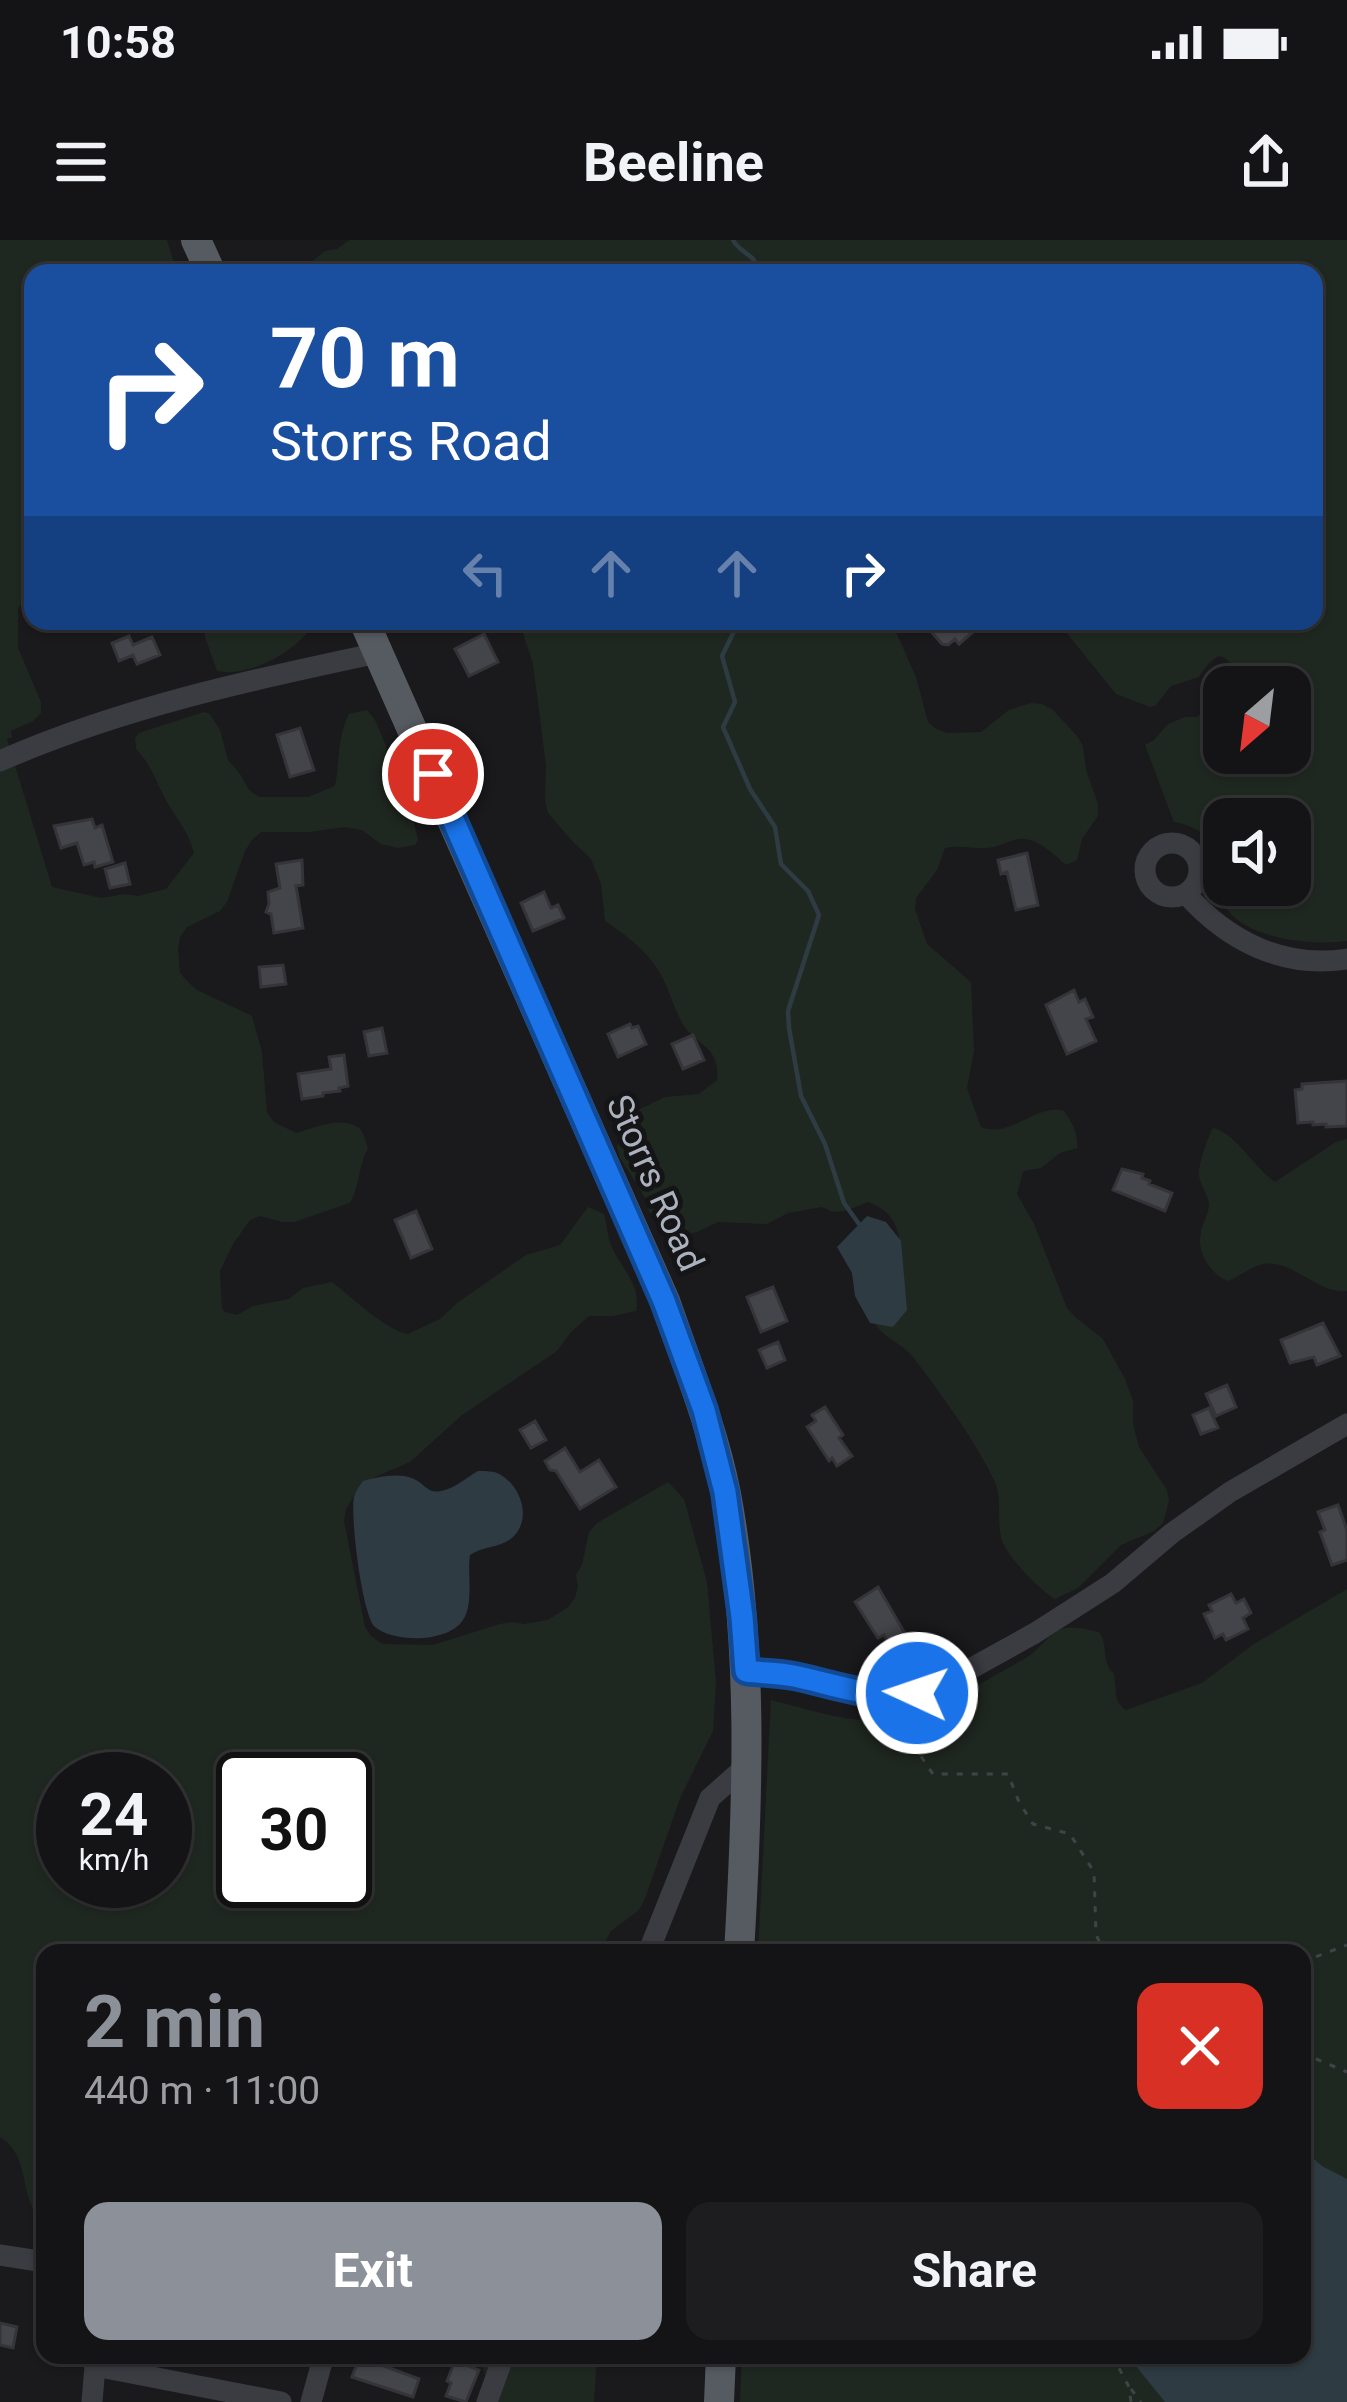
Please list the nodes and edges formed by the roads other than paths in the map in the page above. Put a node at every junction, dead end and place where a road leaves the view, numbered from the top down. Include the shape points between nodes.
1 (368, 630) edge
2 (378, 653) junction
3 (0, 761) edge
4 (1186, 894) dead end
5 (1347, 959) edge
6 (1347, 1424) edge
7 (746, 1671) junction
8 (746, 1766) junction
9 (652, 1944) edge
10 (739, 1944) edge
11 (0, 2255) edge
12 (36, 2261) edge
13 (93, 2364) edge
14 (107, 2364) edge
15 (322, 2364) edge
16 (501, 2364) edge
17 (721, 2364) edge
18 (92, 2402) edge
19 (281, 2402) edge
20 (311, 2402) edge
21 (487, 2402) edge
22 (719, 2402) edge

1 - 2 main road, Storrs Road
2 - 3 street via 134,712
2 - 7 main road, Storrs Road via 664,1301 704,1410 725,1492
4 - 5 street via 1245,943 1286,959
6 - 7 street via 1230,1492 1034,1633 917,1693 874,1694
7 - 8 main road, Storrs Road
8 - 9 street via 710,1798
8 - 10 main road, Storrs Road
11 - 12 street
13 - 18 street
14 - 19 street
15 - 20 street
16 - 21 street
17 - 22 main road

